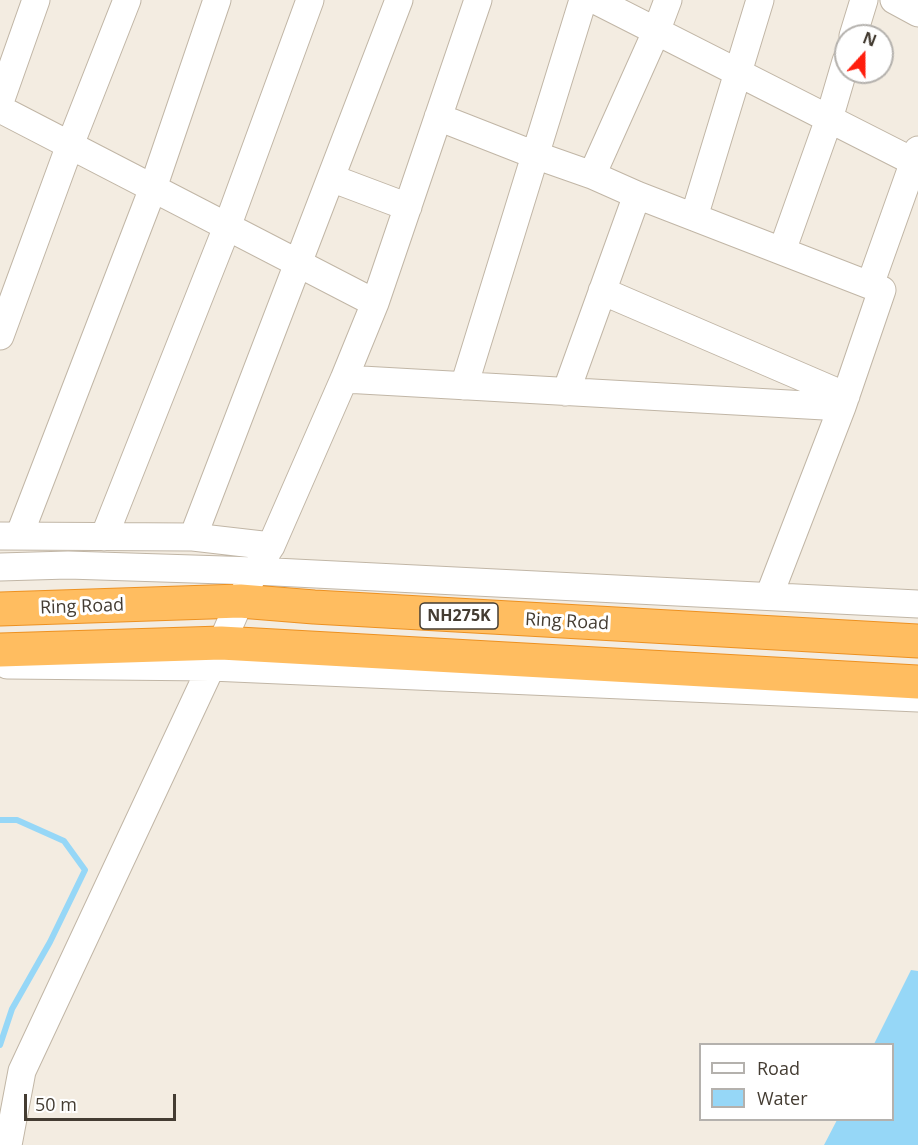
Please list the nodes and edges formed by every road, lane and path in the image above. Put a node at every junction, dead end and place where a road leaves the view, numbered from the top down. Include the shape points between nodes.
1 (36, 0) edge
2 (127, 0) edge
3 (217, 0) edge
4 (310, 0) edge
5 (399, 0) edge
6 (478, 0) edge
7 (583, 0) edge
8 (595, 0) edge
9 (668, 0) edge
10 (760, 0) edge
11 (864, 0) edge
12 (857, 24) edge
13 (656, 32) junction
14 (737, 73) junction
15 (839, 84) edge
16 (0, 102) edge
17 (0, 109) edge
18 (438, 117) junction
19 (829, 119) junction
20 (70, 145) junction
21 (535, 155) junction
22 (917, 158) edge
23 (592, 175) junction
24 (331, 178) junction
25 (153, 189) junction
26 (637, 195) junction
27 (408, 207) junction
28 (694, 217) junction
29 (227, 227) junction
30 (782, 251) junction
31 (299, 264) junction
32 (870, 285) junction
33 (602, 291) junction
34 (375, 303) junction
35 (0, 336) edge
36 (344, 379) junction
37 (464, 386) junction
38 (566, 392) junction
39 (844, 402) junction
40 (10, 536) edge
41 (104, 537) junction
42 (194, 537) junction
43 (271, 546) junction
44 (0, 567) edge
45 (255, 571) junction
46 (769, 596) junction
47 (240, 602) junction
48 (918, 604) edge
49 (0, 609) edge
50 (918, 641) edge
51 (0, 650) edge
52 (216, 655) junction
53 (0, 666) edge
54 (918, 682) edge
55 (918, 698) edge
56 (9, 1068) edge
57 (8, 1145) edge

1 - 16 street
2 - 20 street
3 - 25 street
4 - 29 street
5 - 24 street
6 - 18 street
7 - 21 street
8 - 13 street
9 - 13 street
10 - 14 street
11 - 12 street
13 - 14 street
13 - 23 street
14 - 19 street
14 - 28 street
15 - 19 street
17 - 20 street
18 - 21 street
18 - 27 street
19 - 22 street
19 - 30 street
20 - 25 street
20 - 35 street
21 - 23 street
21 - 37 street
22 - 32 street
23 - 26 street
24 - 27 street
24 - 31 street
25 - 29 street
25 - 40 street
26 - 28 street
26 - 33 street
27 - 34 street
28 - 30 street
29 - 31 street
29 - 41 street
30 - 32 street
31 - 34 street
31 - 42 street
32 - 39 street via 882,290
33 - 38 street
33 - 39 street
34 - 36 street
36 - 37 street
36 - 43 street
37 - 38 street
38 - 39 street
39 - 46 street
40 - 41 street
41 - 42 street
42 - 43 street
43 - 45 street
44 - 45 street via 68,565
45 - 46 street
45 - 47 street
46 - 48 street
47 - 49 highway, Ring Road / NH275K
47 - 50 highway, Ring Road / NH275K
47 - 52 street
51 - 52 highway, NH275K
52 - 53 street
52 - 54 highway, NH275K
52 - 55 street
52 - 56 street
56 - 57 street

